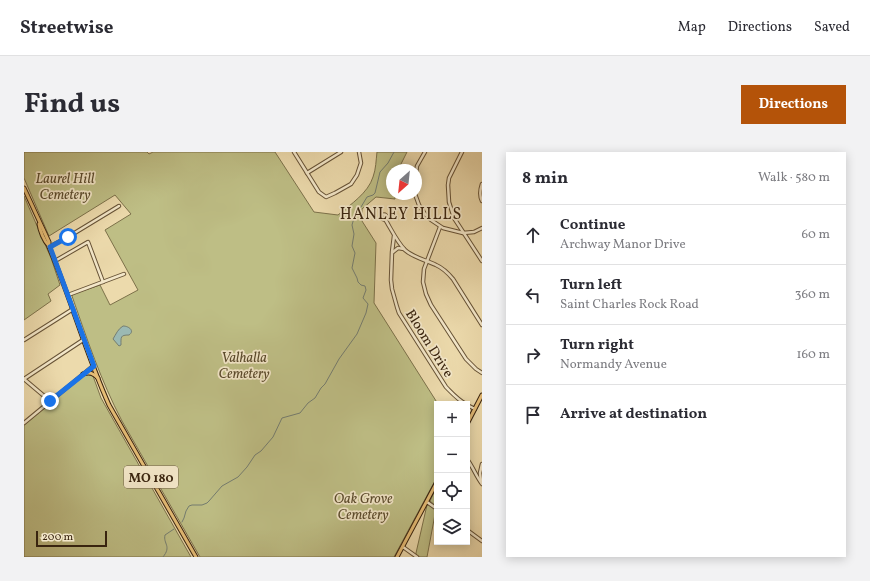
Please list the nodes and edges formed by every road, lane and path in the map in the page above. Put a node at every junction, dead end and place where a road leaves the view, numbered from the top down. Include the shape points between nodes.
1 (294, 152) edge
2 (341, 152) edge
3 (359, 152) edge
4 (425, 152) edge
5 (462, 152) edge
6 (418, 164) edge
7 (308, 173) junction
8 (482, 184) edge
9 (24, 188) edge
10 (417, 200) edge
11 (482, 201) edge
12 (119, 206) dead end
13 (385, 219) dead end
14 (440, 227) junction
15 (482, 228) edge
16 (463, 233) junction
17 (394, 236) junction
18 (50, 247) junction
19 (404, 249) junction
20 (392, 252) junction
21 (55, 261) junction
22 (482, 261) edge
23 (426, 262) junction
24 (124, 274) dead end
25 (103, 282) junction
26 (68, 295) junction
27 (73, 309) junction
28 (482, 324) edge
29 (84, 339) junction
30 (24, 340) edge
31 (94, 366) junction
32 (84, 374) junction
33 (482, 374) edge
34 (98, 378) junction
35 (24, 379) edge
36 (482, 395) edge
37 (50, 401) junction
38 (461, 401) edge
39 (470, 406) edge
40 (475, 409) junction
41 (470, 418) edge
42 (24, 423) edge
43 (470, 464) edge
44 (482, 464) edge
45 (472, 466) junction
46 (482, 483) edge
47 (434, 488) edge
48 (427, 502) junction
49 (434, 507) edge
50 (470, 532) edge
51 (482, 541) edge
52 (403, 547) junction
53 (196, 557) edge
54 (397, 557) edge
55 (417, 557) edge

1 - 7 street
2 - 7 street
3 - 7 street via 361,163 350,184 326,197 319,192
4 - 6 street
5 - 16 street via 448,185 454,218
8 - 11 street
9 - 18 main road, MO 180 via 46,244
10 - 14 street via 425,214
12 - 18 street
13 - 17 street
14 - 16 street
14 - 23 street
15 - 16 street
16 - 22 street
17 - 19 street
17 - 20 street, Bloom Drive
18 - 21 main road, MO 180
19 - 20 street via 398,248
19 - 23 street
20 - 38 street, Bloom Drive via 391,284 396,308 446,387
21 - 25 street via 88,242
21 - 26 main road, MO 180
23 - 28 street via 439,266 450,276
23 - 33 street via 423,282 427,298 466,359
24 - 25 street
25 - 26 street
26 - 27 main road, MO 180
27 - 29 main road, MO 180
27 - 30 street
29 - 31 main road, MO 180
29 - 35 street
31 - 32 street
31 - 34 main road, MO 180
32 - 34 main road via 93,373
32 - 37 street
34 - 53 main road, MO 180 via 115,416
35 - 37 street
36 - 40 main road
37 - 42 street
39 - 40 street, Bloom Drive
40 - 41 main road
43 - 45 street
44 - 45 street
44 - 46 street
45 - 46 street
47 - 48 main road
48 - 49 street
48 - 52 main road
50 - 51 street
52 - 54 main road
52 - 55 street

